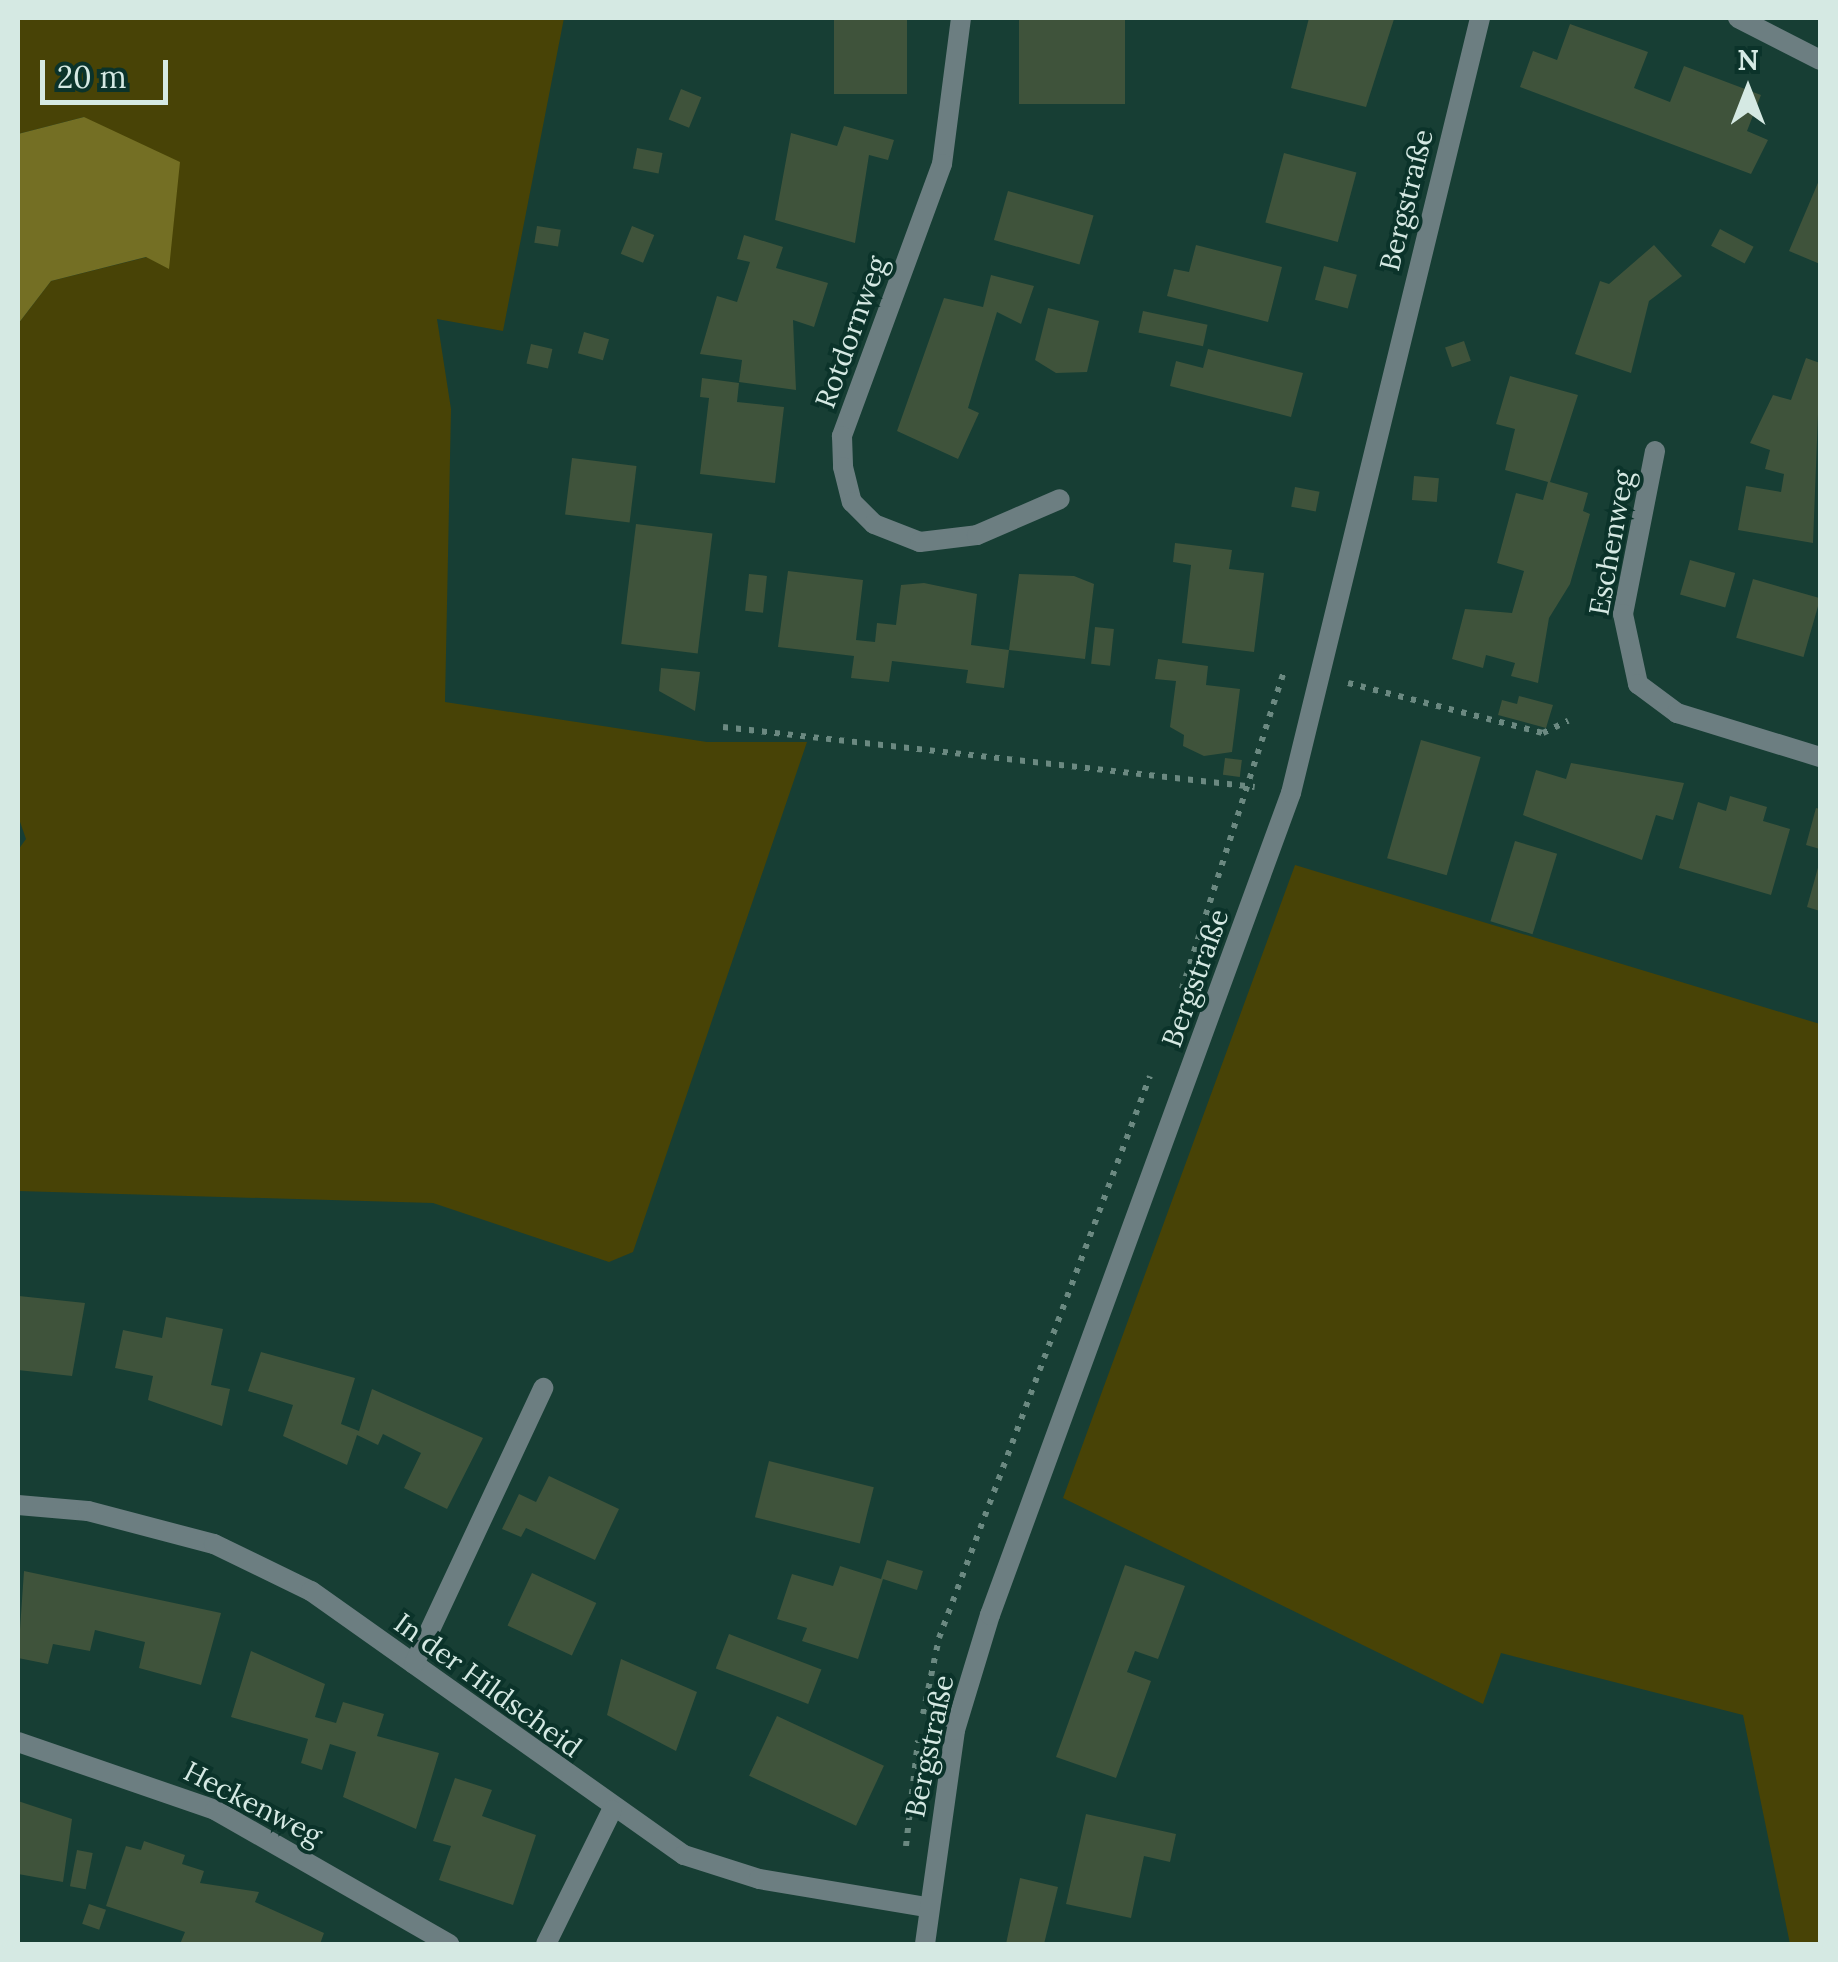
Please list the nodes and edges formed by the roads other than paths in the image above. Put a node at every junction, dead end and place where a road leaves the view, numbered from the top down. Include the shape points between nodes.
1 (961, 18) edge
2 (1480, 18) edge
3 (1750, 20) edge
4 (1820, 60) edge
5 (1655, 451) dead end
6 (1060, 499) dead end
7 (1820, 757) edge
8 (543, 1388) dead end
9 (18, 1504) edge
10 (414, 1664) junction
11 (18, 1742) edge
12 (612, 1810) junction
13 (927, 1907) junction
14 (449, 1944) edge
15 (546, 1944) edge
16 (924, 1944) edge

1 - 6 street, Rotdornweg via 942,164 842,436 843,467 852,502 874,524 920,542 977,535
2 - 13 street, Bergstraße via 1290,793 990,1615 955,1730
3 - 4 street
5 - 7 street, Eschenweg via 1622,614 1638,684 1676,712
8 - 10 street
9 - 10 street, In der Hildscheid via 88,1511 214,1544 311,1591
10 - 12 street, In der Hildscheid
11 - 14 street, Heckenweg via 215,1810
12 - 13 street, In der Hildscheid via 684,1856 759,1880
12 - 15 street
13 - 16 street, Bergstraße

